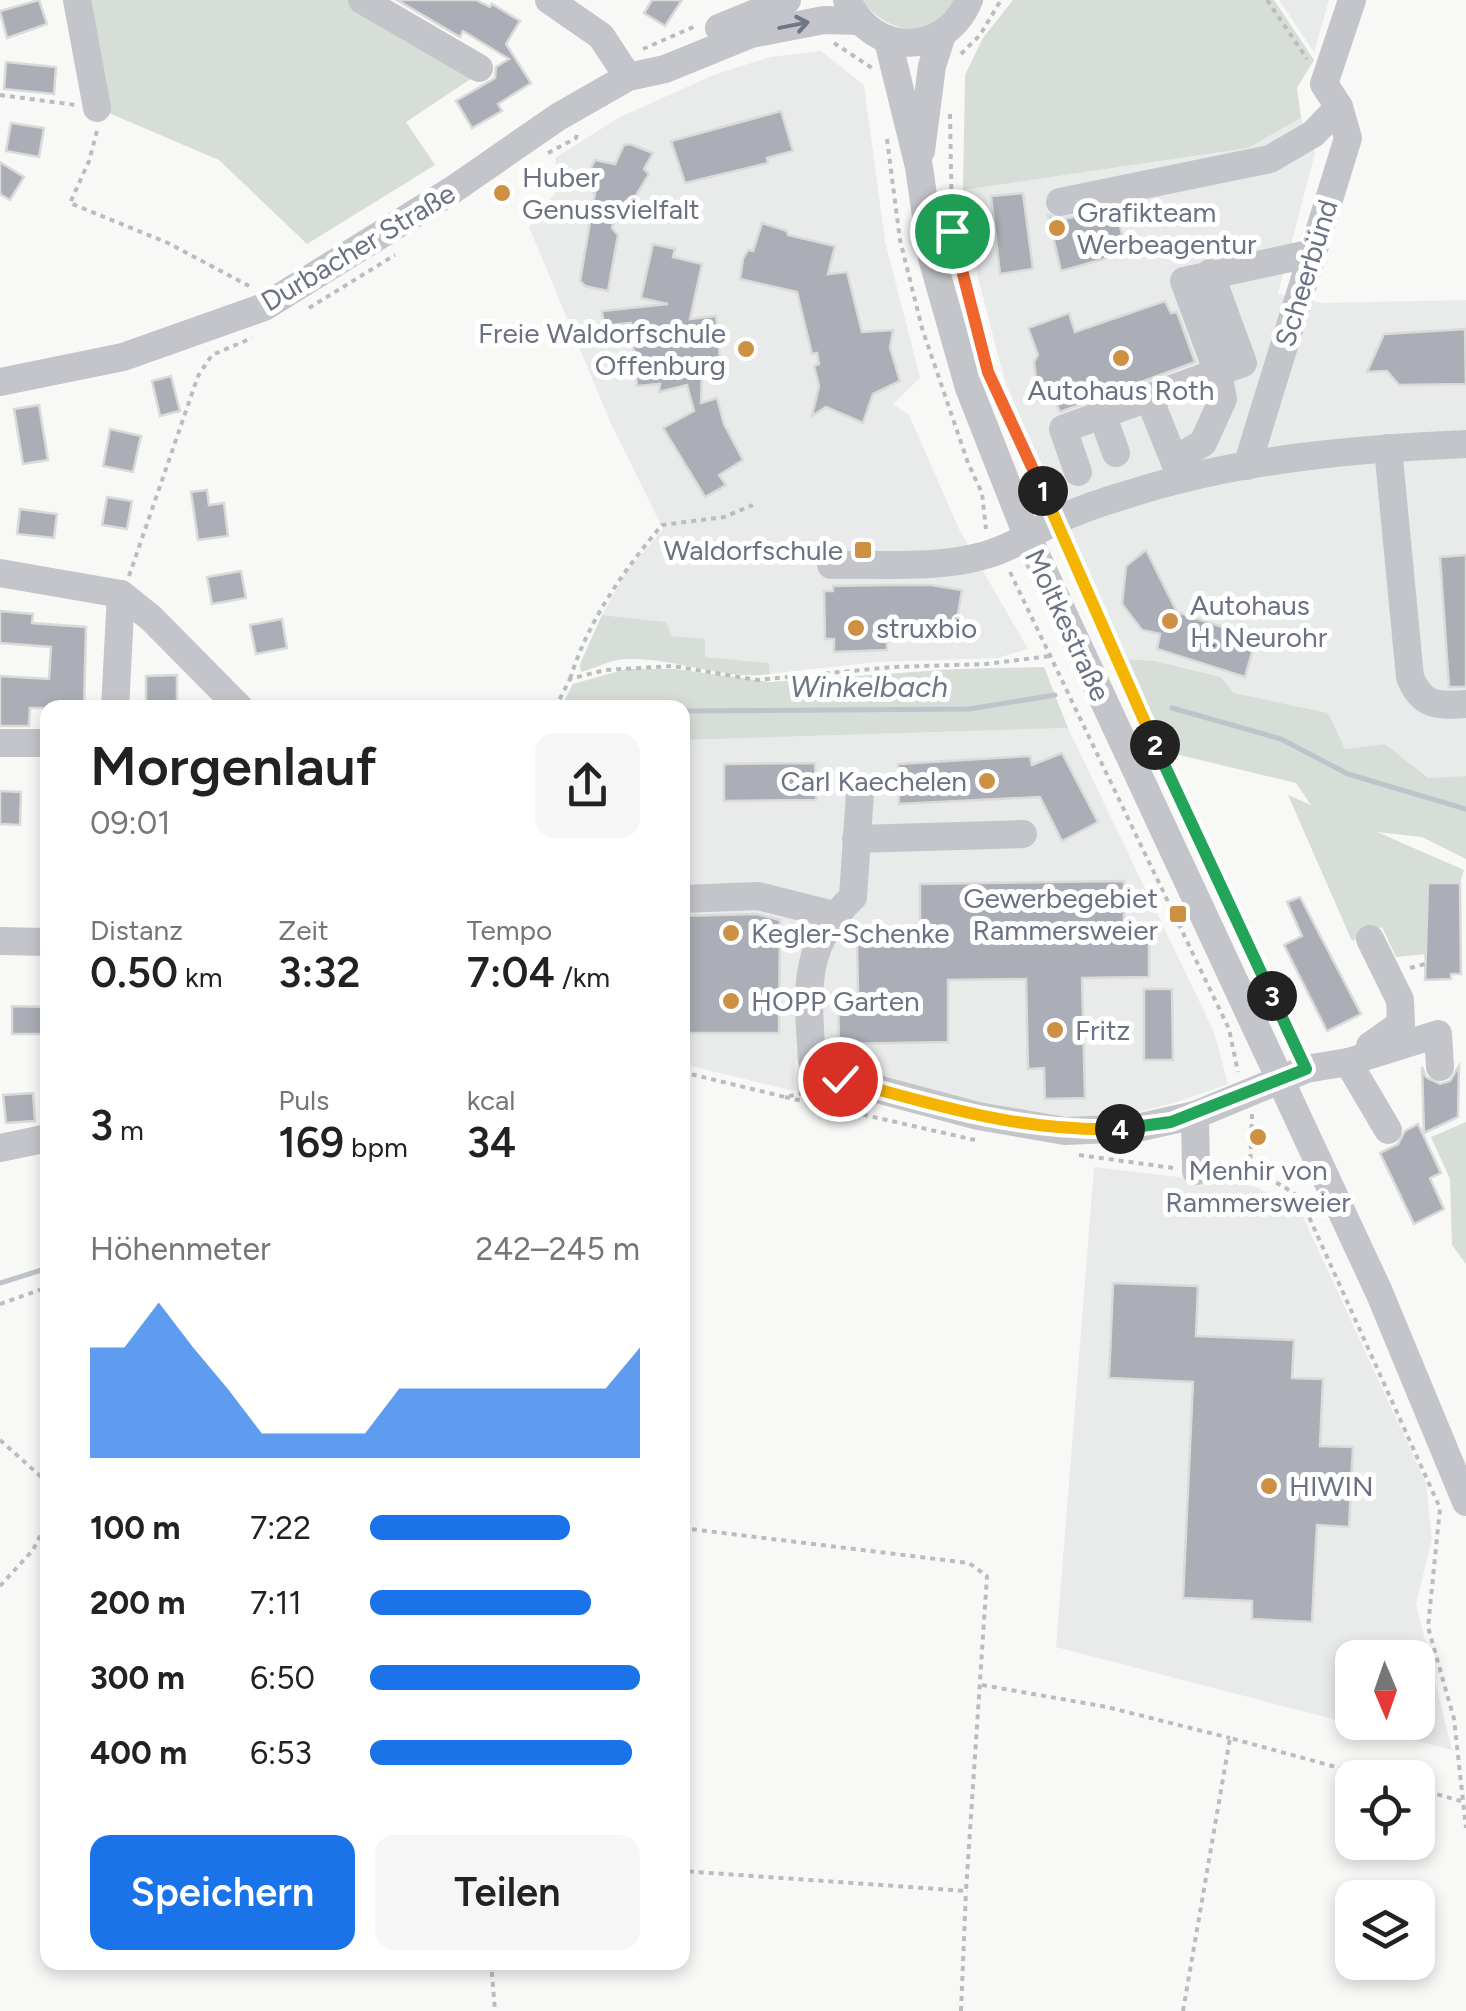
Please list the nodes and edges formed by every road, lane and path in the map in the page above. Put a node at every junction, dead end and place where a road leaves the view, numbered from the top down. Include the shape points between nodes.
1 (76, 0) edge
2 (362, 0) edge
3 (548, 0) edge
4 (787, 0) edge
5 (969, 0) edge
6 (1267, 0) edge
7 (1352, 0) edge
8 (853, 11) edge
9 (942, 35) junction
10 (829, 39) dead end
11 (888, 41) junction
12 (479, 68) dead end
13 (875, 70) dead end
14 (632, 76) junction
15 (0, 95) edge
16 (1331, 96) junction
17 (950, 100) dead end
18 (97, 108) junction
19 (580, 124) dead end
20 (541, 157) dead end
21 (919, 168) junction
22 (1060, 202) dead end
23 (400, 252) dead end
24 (1313, 253) junction
25 (960, 267) dead end
26 (254, 288) dead end
27 (305, 310) dead end
28 (258, 335) dead end
29 (1218, 373) junction
30 (0, 382) edge
31 (1149, 398) junction
32 (1002, 405) dead end
33 (1102, 414) junction
34 (1466, 444) edge
35 (1388, 448) junction
36 (1116, 454) dead end
37 (1247, 466) junction
38 (1178, 471) junction
39 (1078, 472) dead end
40 (753, 505) dead end
41 (1057, 520) junction
42 (1028, 538) junction
43 (831, 565) dead end
44 (0, 573) edge
45 (1015, 578) dead end
46 (121, 594) junction
47 (1050, 656) junction
48 (570, 679) junction
49 (116, 700) edge
50 (232, 700) edge
51 (559, 700) edge
52 (1466, 704) edge
53 (0, 742) edge
54 (40, 743) edge
55 (860, 793) dead end
56 (1023, 834) dead end
57 (856, 839) junction
58 (690, 899) edge
59 (834, 915) junction
60 (1370, 939) dead end
61 (0, 942) edge
62 (40, 942) edge
63 (812, 1060) junction
64 (1348, 1062) junction
65 (1440, 1066) dead end
66 (690, 1074) edge
67 (1294, 1074) junction
68 (1247, 1095) junction
69 (1195, 1114) junction
70 (1388, 1130) dead end
71 (40, 1140) edge
72 (0, 1148) edge
73 (1196, 1171) joint
74 (1250, 1171) junction
75 (40, 1291) edge
76 (0, 1304) edge
77 (0, 1440) edge
78 (40, 1476) edge
79 (1466, 1502) edge
80 (690, 1529) edge
81 (40, 1536) edge
82 (0, 1586) edge
83 (982, 1685) junction
84 (1230, 1738) junction
85 (1335, 1767) edge
86 (1435, 1794) edge
87 (1463, 1801) junction
88 (1466, 1828) edge
89 (690, 1872) edge
90 (966, 1891) junction
91 (492, 1970) edge
92 (494, 2011) edge
93 (961, 2011) edge
94 (1184, 2011) edge

1 - 18 street
2 - 12 street
3 - 14 street via 602,36
4 - 14 street, Durbacher Straße via 644,58
5 - 9 street
6 - 16 path
7 - 16 street
8 - 11 street
14 -> 8 street, Durbacher Straße via 751,34
9 - 11 street via 916,44
9 - 21 street, Moltkestraße
10 - 13 path
11 - 21 street, Moltkestraße
14 - 30 street, Durbacher Straße via 264,307 123,357
15 - 18 path
16 - 22 street via 1313,134 1270,159
16 - 24 street, Scheerbünd via 1348,138
17 - 25 path via 952,231
18 - 26 path via 89,161 70,203
19 - 20 path via 576,138
21 - 42 street, Moltkestraße via 932,258 969,388
23 - 27 path
24 - 29 street via 1184,281
24 - 37 street, Scheerbünd
28 - 46 path via 212,354 198,376
29 - 31 street
29 - 38 street via 1223,399 1203,443
31 - 33 street
31 - 38 street
32 - 41 path
33 - 36 street
33 - 39 street via 1063,429
34 - 35 street
35 - 37 street
35 - 52 street via 1410,677 1426,702
37 - 38 street
38 - 41 street
40 - 48 path via 662,525 623,571
41 - 42 street
41 - 67 path
42 - 43 street via 950,562
42 - 67 street, Moltkestraße
44 - 46 street
45 - 47 path
46 - 49 street
46 - 50 street
47 - 48 path via 757,680 673,666
47 - 68 path via 1229,1030
48 - 51 path
53 - 54 street
55 - 57 street
56 - 57 street
57 - 59 street via 853,896
58 - 59 street via 758,896
59 - 63 street via 807,974
60 - 64 street via 1400,1000 1401,1024
61 - 62 street
63 - 66 path via 816,1081 810,1092 785,1097
63 - 69 street via 840,1079 1064,1131 1137,1128
64 - 65 street via 1438,1034
64 - 67 street
64 - 70 street
67 - 68 street
67 - 79 street, Moltkestraße
68 - 69 street
68 - 74 path via 1254,1121
69 - 73 street
71 - 72 street
73 - 74 path
74 - 87 path via 1276,1179 1301,1198 1440,1508 1428,1628 1454,1720
75 - 76 path
77 - 78 path
80 - 83 path via 969,1562 988,1576
81 - 82 path
83 - 84 path via 1106,1706
83 - 90 path
84 - 85 path
84 - 94 path
86 - 87 path
87 - 88 path
89 - 90 path
90 - 93 path
91 - 92 path

